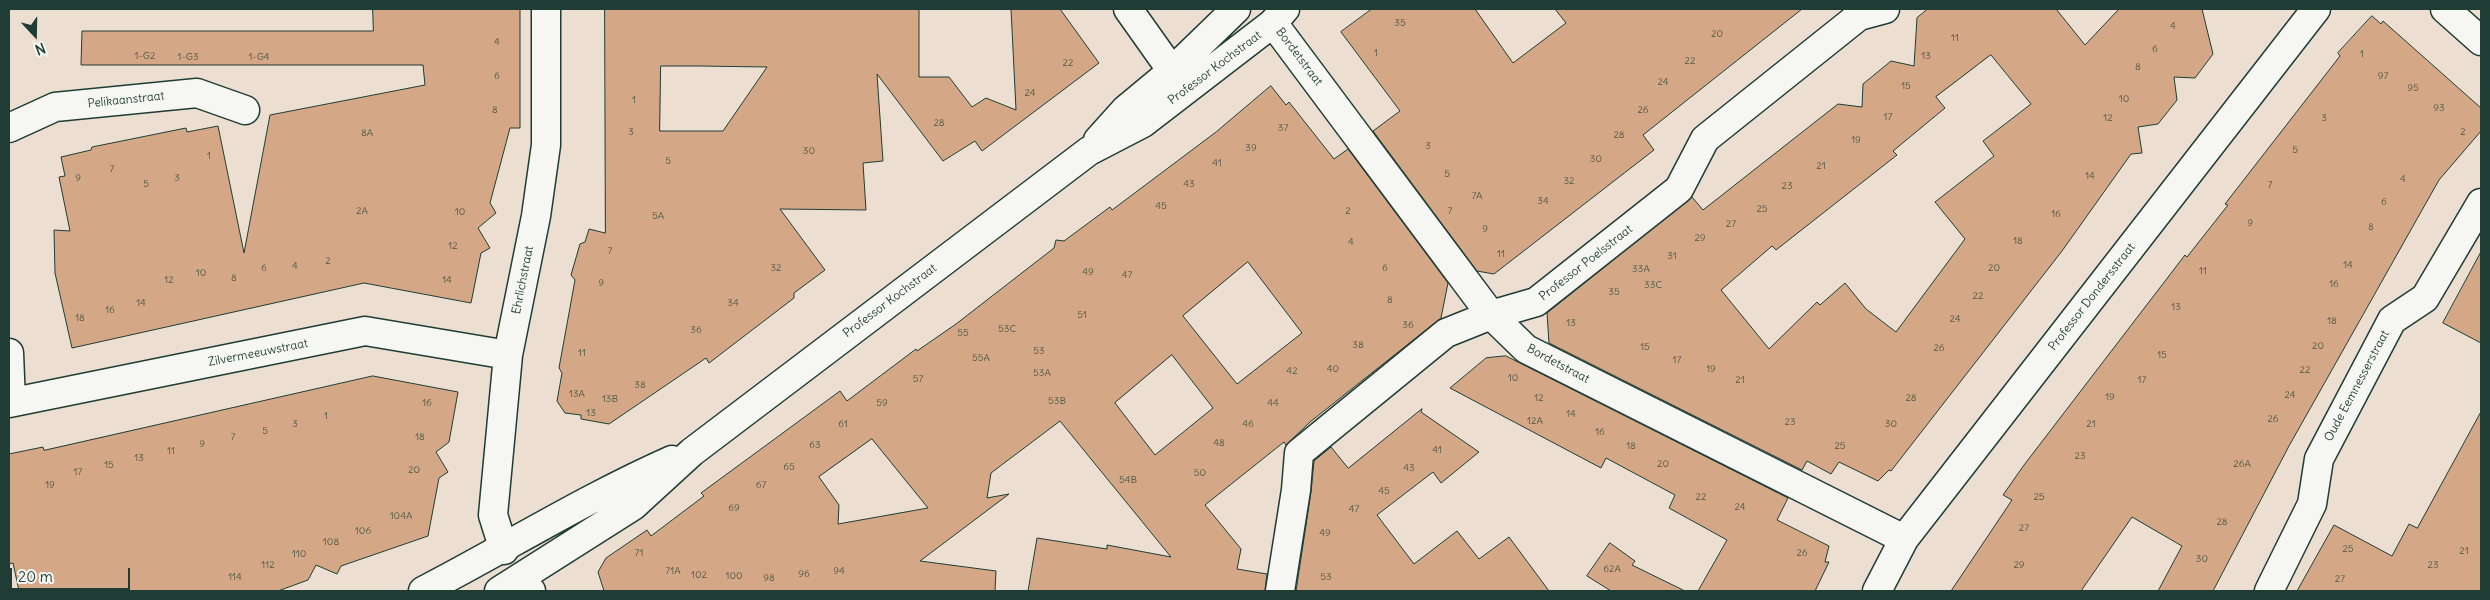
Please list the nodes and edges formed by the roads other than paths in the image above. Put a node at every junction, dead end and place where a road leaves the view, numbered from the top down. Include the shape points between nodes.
1 (546, 9) edge
2 (1128, 9) edge
3 (1236, 9) edge
4 (1885, 9) edge
5 (2316, 9) edge
6 (2445, 9) edge
7 (1279, 16) edge
8 (2481, 41) edge
9 (1172, 71) junction
10 (245, 110) dead end
11 (9, 128) edge
12 (1089, 151) junction
13 (2481, 203) edge
14 (1491, 315) junction
15 (9, 354) edge
16 (508, 355) junction
17 (10, 403) edge
18 (692, 452) junction
19 (1904, 538) junction
20 (504, 550) junction
21 (517, 587) edge
22 (423, 591) edge
23 (1280, 591) edge
24 (1877, 591) edge
25 (2269, 591) edge

1 - 16 street, Ehrlichstraat via 546,145 536,216
2 - 9 street, Professor Kochstraat
3 - 9 street, Professor Kochstraat
4 - 14 street, Professor Poelsstraat via 1860,16 1705,139 1679,189 1536,302
5 - 19 street, Professor Dondersstraat
6 - 8 street
7 - 12 street, Professor Kochstraat via 1143,123
7 - 14 street, Bordetstraat
9 - 12 street, Professor Kochstraat via 1125,110
10 - 11 street, Pelikaanstraat via 197,93 55,107
12 - 18 street, Professor Kochstraat
13 - 25 street, Oude Eemnesserstraat via 2425,298 2392,320 2319,459 2312,504
14 - 19 street, Bordetstraat via 1526,349
14 - 23 street, Professor Poelsstraat via 1446,333 1299,453
15 - 17 street
16 - 17 street, Zilvermeeuwstraat via 365,331
16 - 20 street, Ehrlichstraat via 493,515
18 - 20 street, Professor Kochstraat via 618,484
18 - 21 street, Professor Kochstraat via 633,506
19 - 24 street, Professor Dondersstraat
20 - 22 street, Professor Kochstraat

